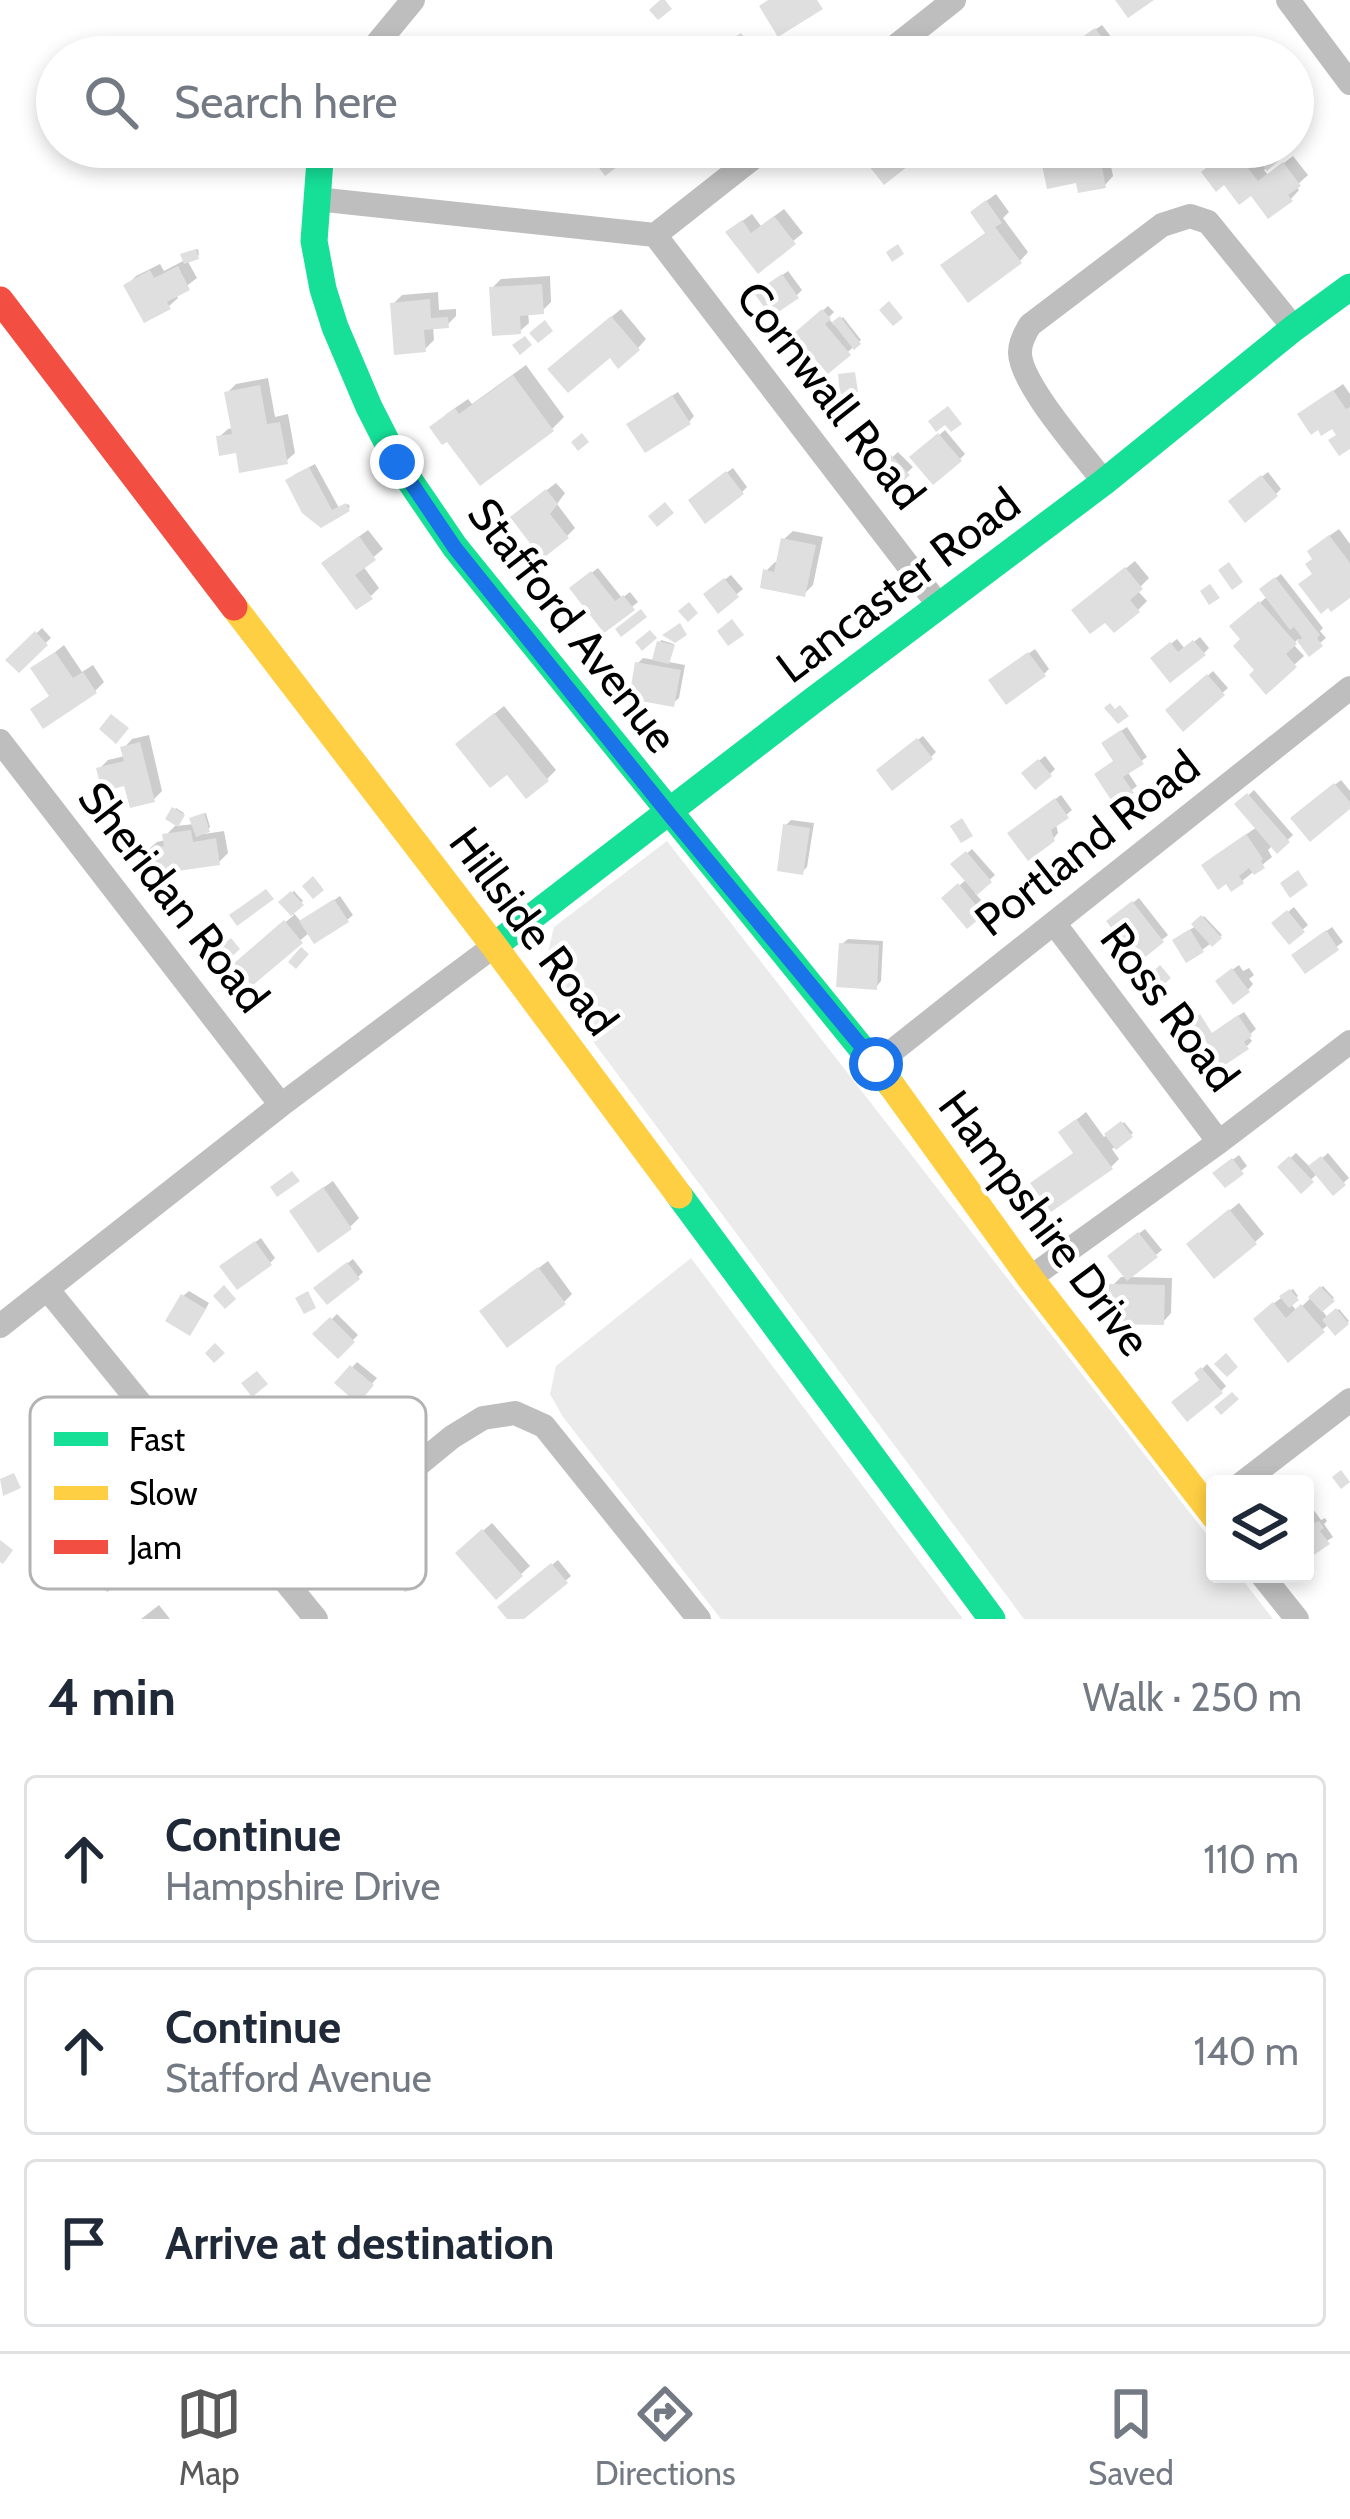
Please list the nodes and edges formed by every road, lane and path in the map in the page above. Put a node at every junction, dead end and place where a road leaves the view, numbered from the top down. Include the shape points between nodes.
1 (413, 0) edge
2 (954, 0) edge
3 (1288, 0) edge
4 (383, 36) edge
5 (909, 36) edge
6 (1350, 83) edge
7 (319, 168) edge
8 (740, 168) edge
9 (316, 199) junction
10 (655, 235) junction
11 (1350, 287) edge
12 (0, 300) edge
13 (1294, 328) junction
14 (1104, 482) junction
15 (940, 607) junction
16 (1350, 688) edge
17 (0, 740) edge
18 (669, 814) junction
19 (1054, 923) junction
20 (494, 946) junction
21 (1350, 1042) edge
22 (876, 1064) junction
23 (281, 1105) junction
24 (1219, 1142) junction
25 (1030, 1278) junction
26 (48, 1290) junction
27 (0, 1326) edge
28 (135, 1397) edge
29 (1350, 1400) edge
30 (426, 1458) edge
31 (1252, 1475) edge
32 (1206, 1501) edge
33 (1268, 1583) edge
34 (292, 1589) edge
35 (316, 1619) edge
36 (699, 1619) edge
37 (992, 1619) edge
38 (1297, 1619) edge

1 - 4 street
2 - 5 street
3 - 6 street
7 - 9 street, Stafford Avenue
8 - 10 street
9 - 10 street
9 - 18 street, Stafford Avenue via 323,289 397,462 455,548
10 - 15 street, Cornwall Road
11 - 13 street, Lancaster Road
12 - 20 street, Hillside Road
13 - 14 street, Lancaster Road
13 - 14 street via 1208,222 1190,216 1162,225 1030,325 1019,351 1026,378
14 - 15 street, Lancaster Road
15 - 18 street, Lancaster Road
16 - 19 street, Portland Road
17 - 23 street, Sheridan Road
18 - 20 street, Lancaster Road
18 - 22 street, Hampshire Drive
19 - 22 street, Portland Road
19 - 24 street, Ross Road
20 - 23 street
20 - 37 street, Hillside Road
21 - 24 street
22 - 25 street, Hampshire Drive
23 - 26 street
24 - 25 street
25 - 32 street, Hampshire Drive
26 - 27 street
26 - 28 street
29 - 31 street
30 - 36 street via 483,1418 515,1413 544,1426
33 - 38 street
34 - 35 street

